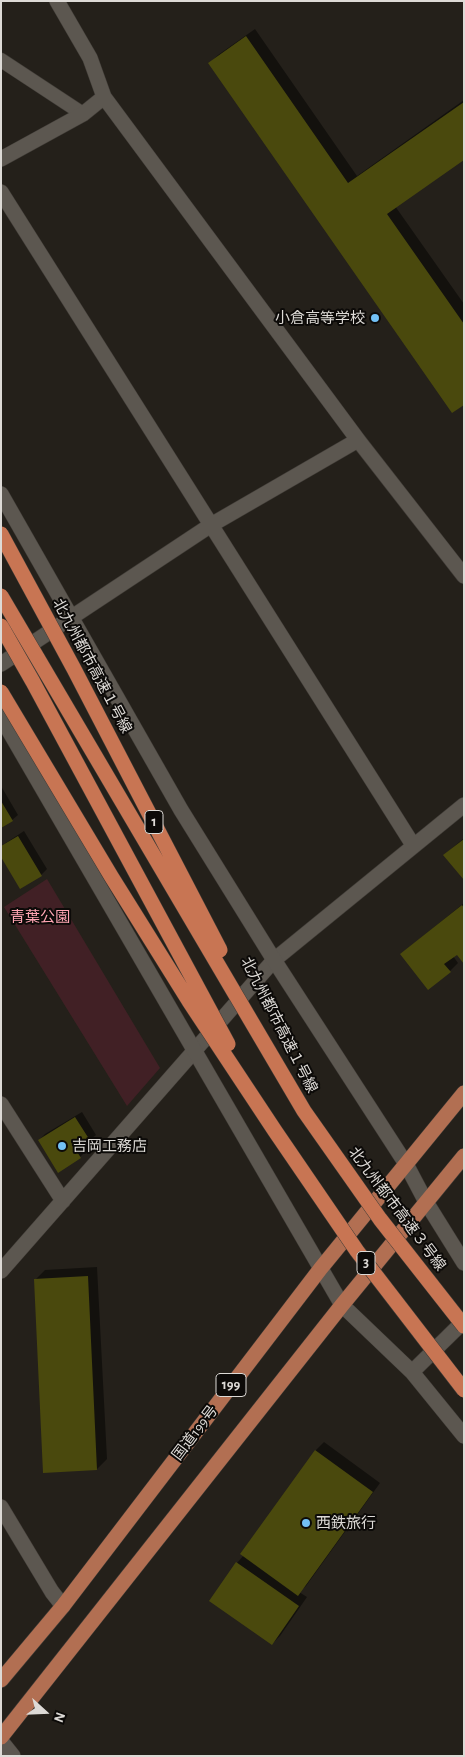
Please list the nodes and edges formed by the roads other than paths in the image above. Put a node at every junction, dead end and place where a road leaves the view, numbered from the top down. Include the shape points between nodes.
1 (57, 1) edge
2 (1, 60) edge
3 (104, 97) junction
4 (83, 114) junction
5 (1, 159) edge
6 (1, 192) edge
7 (358, 440) junction
8 (1, 494) edge
9 (211, 526) junction
10 (1, 534) edge
11 (464, 576) edge
12 (1, 596) edge
13 (72, 617) junction
14 (1, 626) edge
15 (1, 664) edge
16 (1, 692) edge
17 (1, 717) edge
18 (464, 805) edge
19 (413, 846) junction
20 (274, 960) junction
21 (195, 1051) junction
22 (464, 1093) edge
23 (1, 1104) edge
24 (304, 1111) junction
25 (275, 1131) junction
26 (464, 1156) edge
27 (406, 1164) junction
28 (63, 1201) junction
29 (426, 1202) junction
30 (464, 1263) edge
31 (321, 1268) junction
32 (1, 1271) edge
33 (342, 1305) junction
34 (464, 1322) edge
35 (464, 1326) edge
36 (412, 1372) junction
37 (464, 1390) edge
38 (464, 1436) edge
39 (1, 1507) edge
40 (63, 1606) junction
41 (1, 1680) edge
42 (1, 1737) edge
43 (1, 1741) edge
44 (13, 1756) edge

1 - 3 street via 90,58
2 - 4 lane
3 - 4 street
3 - 7 street
4 - 5 street
6 - 9 street
7 - 9 street
7 - 11 street
8 - 13 street
9 - 13 street
9 - 19 street
10 - 24 highway, 北九州都市高速１号線 / 1, bridge
12 - 24 highway, 北九州都市高速１号線 / 1, bridge
13 - 15 street
13 - 20 street via 181,810
14 - 25 highway, bridge
16 - 25 highway, bridge via 189,1001
17 - 21 street
18 - 19 street
19 - 20 street
20 - 21 street
20 - 27 street
21 - 28 street
21 - 31 street
22 - 27 highway, 国道199号 / 199
23 - 28 street
24 - 35 highway, 北九州都市高速３号線, bridge via 380,1219
25 - 37 highway, 3, bridge via 357,1251
26 - 29 highway, 199
27 - 29 street
27 - 31 highway, 国道199号 / 199
28 - 32 street
29 - 30 street
29 - 33 highway, 199
31 - 33 street
31 - 40 highway, 国道199号 / 199
33 - 36 street
33 - 42 highway, 199
34 - 36 street
36 - 38 street
39 - 40 street
40 - 41 highway, 国道199号 / 199
43 - 44 street

